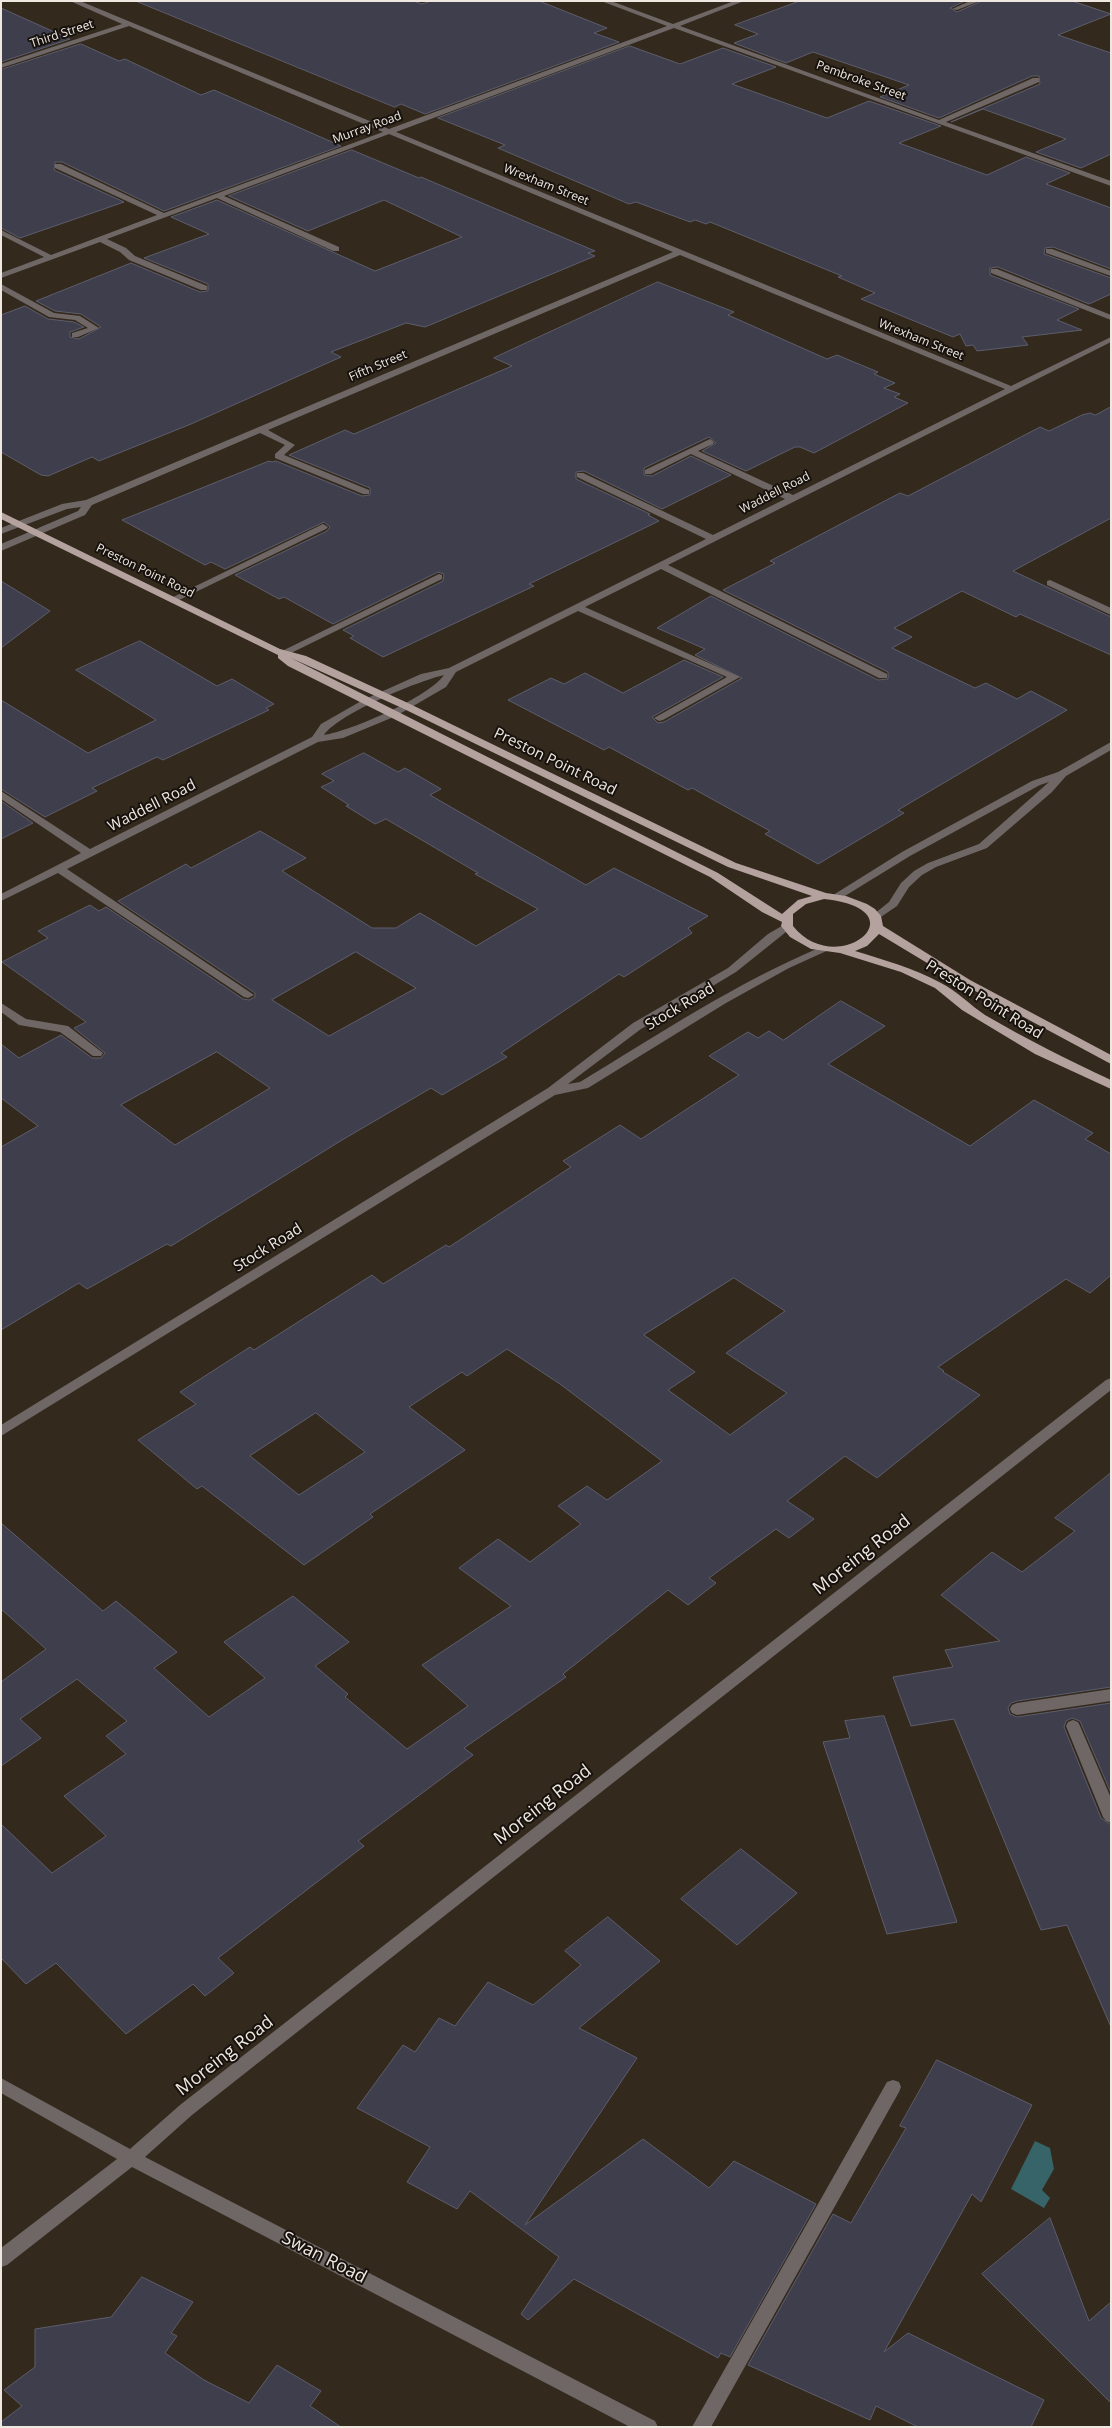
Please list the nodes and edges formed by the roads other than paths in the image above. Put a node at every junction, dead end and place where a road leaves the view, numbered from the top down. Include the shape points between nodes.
1 (73, 1) edge
2 (604, 1) edge
3 (741, 1) edge
4 (977, 1) edge
5 (955, 9) dead end
6 (129, 24) junction
7 (674, 26) junction
8 (1, 66) edge
9 (1036, 80) dead end
10 (940, 122) junction
11 (388, 132) junction
12 (58, 166) dead end
13 (1111, 184) edge
14 (218, 196) junction
15 (164, 216) junction
16 (1, 232) edge
17 (100, 240) junction
18 (336, 250) dead end
19 (1049, 250) dead end
20 (679, 252) junction
21 (52, 258) junction
22 (994, 271) dead end
23 (1111, 274) edge
24 (1, 276) edge
25 (1, 286) edge
26 (204, 288) dead end
27 (1111, 318) edge
28 (75, 335) dead end
29 (1111, 339) edge
30 (1012, 389) junction
31 (261, 430) junction
32 (710, 442) dead end
33 (691, 451) junction
34 (648, 472) dead end
35 (580, 475) dead end
36 (366, 492) dead end
37 (793, 499) junction
38 (88, 503) junction
39 (1, 515) edge
40 (18, 524) junction
41 (324, 527) dead end
42 (1, 531) edge
43 (37, 533) junction
44 (713, 539) junction
45 (1, 548) edge
46 (661, 565) junction
47 (439, 577) dead end
48 (1050, 583) dead end
49 (172, 600) junction
50 (578, 607) junction
51 (1111, 612) edge
52 (280, 652) junction
53 (452, 670) junction
54 (883, 676) dead end
55 (382, 695) junction
56 (367, 702) junction
57 (406, 706) junction
58 (392, 714) junction
59 (659, 718) dead end
60 (316, 739) junction
61 (1111, 744) edge
62 (1062, 774) junction
63 (1, 794) edge
64 (90, 854) junction
65 (59, 869) junction
66 (824, 896) junction
67 (836, 897) junction
68 (1, 898) edge
69 (876, 922) junction
70 (786, 923) junction
71 (825, 949) junction
72 (838, 950) junction
73 (248, 995) dead end
74 (1, 1006) edge
75 (97, 1053) dead end
76 (1111, 1060) edge
77 (1111, 1084) edge
78 (552, 1091) junction
79 (1111, 1383) edge
80 (1, 1431) edge
81 (1111, 1695) edge
82 (1017, 1709) dead end
83 (1073, 1726) dead end
84 (1111, 1817) edge
85 (1, 2085) edge
86 (893, 2086) dead end
87 (131, 2158) junction
88 (1, 2259) edge
89 (650, 2427) edge
90 (700, 2427) edge

1 - 6 street, Wrexham Street
2 - 7 street, Pembroke Street
3 - 7 street, Murray Road
4 - 5 street
6 - 8 street, Third Street
6 - 11 street, Wrexham Street
7 - 10 street, Pembroke Street
7 - 11 street, Murray Road
9 - 10 street
10 - 13 street, Pembroke Street
11 - 14 street, Murray Road
11 - 20 street, Wrexham Street
12 - 15 street
14 - 15 street, Murray Road
14 - 18 street
15 - 17 street, Murray Road
16 - 21 street
17 - 21 street, Murray Road
17 - 26 street via 138,261
19 - 23 street
20 - 30 street, Wrexham Street
20 - 31 street, Fifth Street
21 - 24 street, Murray Road
22 - 27 street
25 - 28 street via 52,315 77,318 95,328
29 - 30 street, Waddell Road
30 - 37 street, Waddell Road
31 - 36 street via 292,446 278,456
31 - 38 street, Fifth Street
32 - 33 street
33 - 34 street
33 - 37 street
35 - 44 street
37 - 44 street, Waddell Road
38 - 40 street, Fifth Street via 65,506
38 - 43 street, Fifth Street via 82,513
39 - 40 main road, Preston Point Road
40 - 42 street, Fifth Street
40 - 43 main road, Preston Point Road
41 - 49 street
43 - 45 street, Fifth Street
43 - 49 main road, Preston Point Road
44 - 46 street, Waddell Road
46 - 50 street, Waddell Road
46 - 54 street
47 - 52 street
48 - 51 street
49 - 52 main road, Preston Point Road
50 - 53 street, Waddell Road
50 - 59 street via 735,677
52 - 55 main road, Preston Point Road via 302,658
52 - 56 main road, Preston Point Road via 292,664
53 - 55 street, Waddell Road via 424,676
53 - 57 street, Waddell Road via 442,685
55 - 56 street, Waddell Road
55 - 57 main road, Preston Point Road
56 - 58 main road, Preston Point Road
56 - 60 street, Waddell Road via 325,726
57 - 58 street, Waddell Road
57 - 66 main road, Preston Point Road via 732,865
58 - 60 street, Waddell Road via 339,736
58 - 70 main road, Preston Point Road via 714,875
60 - 64 street, Waddell Road
61 - 62 street, Stock Road
62 - 67 street, Stock Road via 1036,783 906,854
62 - 69 street, Stock Road via 983,846 918,873
63 - 64 street
64 - 65 street, Waddell Road
65 - 68 street, Waddell Road
65 - 73 street
66 - 67 main road, Stock Road
66 - 70 main road, Stock Road via 793,907
67 - 69 main road, Stock Road via 859,903 869,910
69 - 72 main road, Stock Road via 873,935 865,942
69 - 76 main road, Preston Point Road via 966,982
70 - 71 main road, Stock Road via 794,937
70 - 78 street, Stock Road via 747,960 637,1026
71 - 72 main road, Stock Road
71 - 78 street, Stock Road via 785,966 722,1001 584,1085
72 - 77 main road, Preston Point Road via 905,970 939,986 966,1008 1039,1052
74 - 75 street via 23,1022 64,1029
78 - 80 street, Stock Road
79 - 87 street, Moreing Road via 186,2110
81 - 82 street
83 - 84 street
85 - 87 street, Swan Road
86 - 90 street
87 - 88 street, Moreing Road
87 - 89 street, Swan Road

